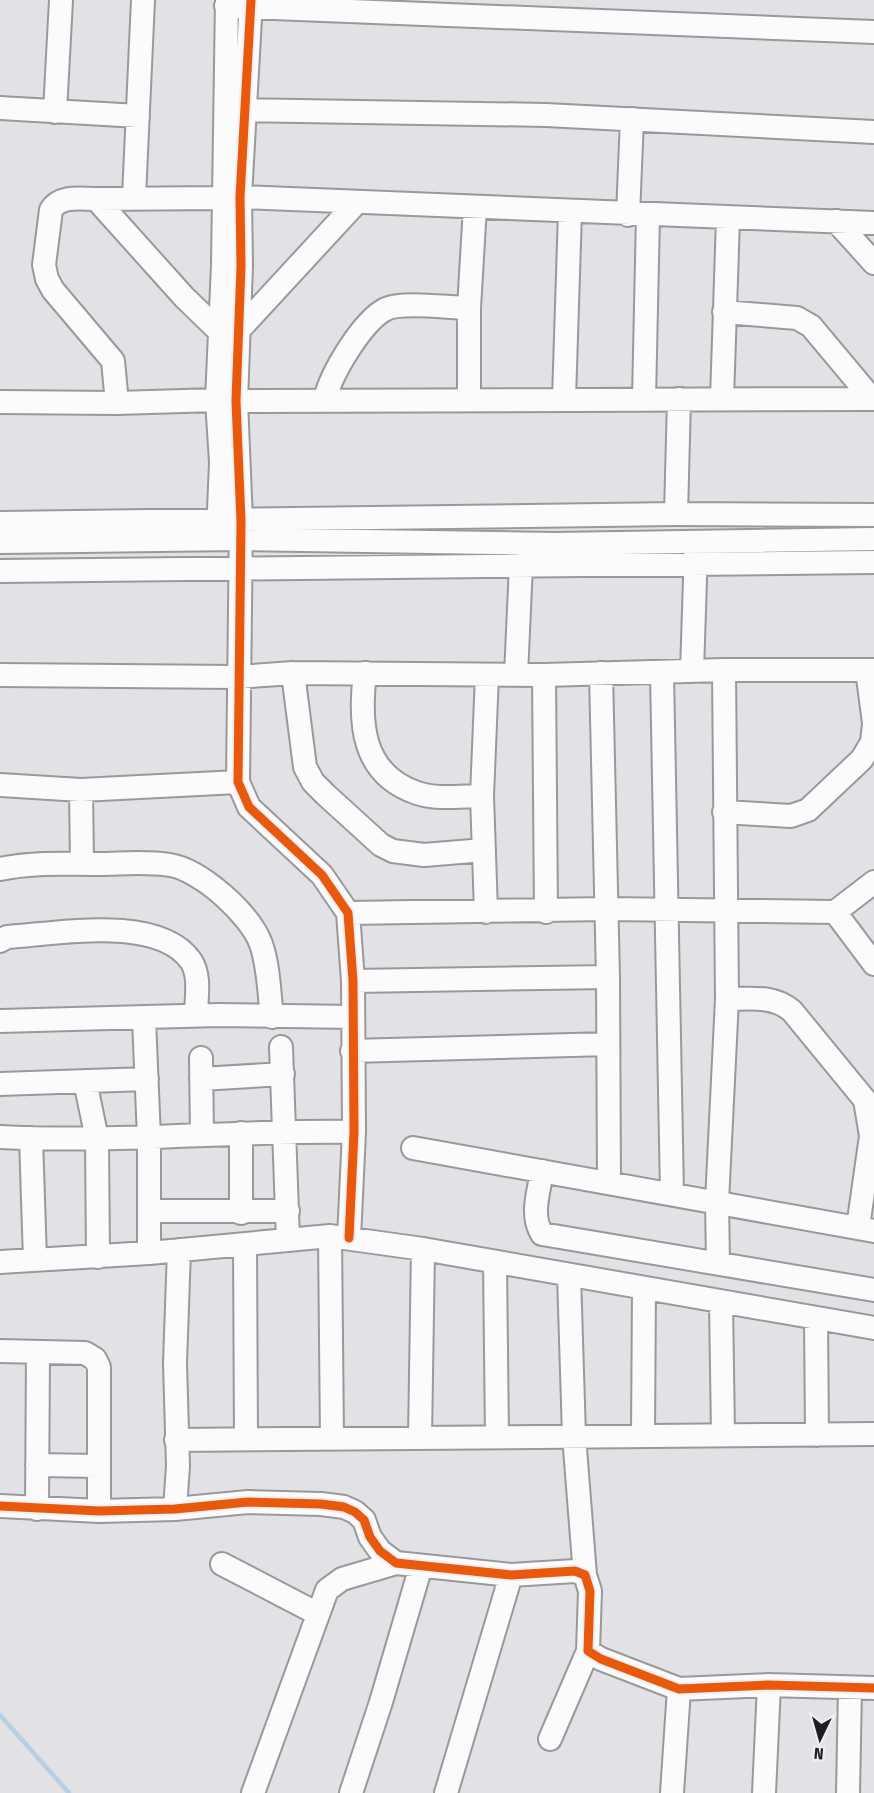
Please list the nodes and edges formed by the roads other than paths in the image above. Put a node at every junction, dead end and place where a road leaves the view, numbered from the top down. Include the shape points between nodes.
1 (60, 0) edge
2 (143, 0) edge
3 (226, 3) edge
4 (251, 4) edge
5 (874, 32) edge
6 (0, 108) edge
7 (244, 110) junction
8 (55, 112) junction
9 (138, 116) junction
10 (632, 119) junction
11 (874, 132) edge
12 (231, 197) junction
13 (134, 198) junction
14 (96, 199) junction
15 (357, 202) junction
16 (475, 207) junction
17 (570, 212) junction
18 (638, 215) junction
19 (728, 219) junction
20 (836, 221) junction
21 (874, 223) edge
22 (874, 263) edge
23 (469, 308) junction
24 (724, 312) junction
25 (228, 331) junction
26 (325, 399) junction
27 (469, 399) junction
28 (564, 399) junction
29 (644, 399) junction
30 (679, 399) junction
31 (722, 399) junction
32 (873, 399) edge
33 (227, 400) junction
34 (0, 402) edge
35 (117, 404) junction
36 (685, 514) junction
37 (874, 515) edge
38 (0, 523) edge
39 (230, 530) junction
40 (874, 539) edge
41 (0, 542) edge
42 (695, 553) junction
43 (874, 562) edge
44 (521, 566) junction
45 (239, 568) junction
46 (0, 571) edge
47 (724, 670) junction
48 (871, 670) edge
49 (692, 671) junction
50 (293, 673) junction
51 (365, 673) junction
52 (601, 673) junction
53 (662, 674) junction
54 (0, 675) edge
55 (487, 675) junction
56 (516, 675) junction
57 (544, 675) junction
58 (238, 677) junction
59 (874, 723) edge
60 (238, 782) junction
61 (0, 785) edge
62 (81, 790) junction
63 (482, 796) junction
64 (724, 812) junction
65 (484, 850) junction
66 (82, 864) junction
67 (0, 869) edge
68 (874, 882) edge
69 (607, 909) junction
70 (725, 910) junction
71 (665, 911) junction
72 (486, 912) junction
73 (546, 912) junction
74 (835, 912) junction
75 (348, 913) junction
76 (0, 941) edge
77 (874, 964) edge
78 (608, 977) junction
79 (353, 981) junction
80 (727, 999) junction
81 (196, 1015) junction
82 (272, 1017) junction
83 (352, 1017) junction
84 (144, 1018) junction
85 (0, 1021) edge
86 (608, 1044) junction
87 (281, 1047) dead end
88 (352, 1051) junction
89 (283, 1074) junction
90 (147, 1079) junction
91 (85, 1081) junction
92 (0, 1084) edge
93 (285, 1131) junction
94 (354, 1132) junction
95 (242, 1133) junction
96 (202, 1135) junction
97 (0, 1137) edge
98 (31, 1138) junction
99 (149, 1138) junction
100 (97, 1139) junction
101 (413, 1148) dead end
102 (542, 1171) junction
103 (609, 1182) junction
104 (672, 1194) junction
105 (717, 1202) junction
106 (150, 1211) junction
107 (288, 1211) junction
108 (241, 1213) junction
109 (866, 1229) edge
110 (339, 1237) junction
111 (288, 1240) junction
112 (245, 1244) junction
113 (423, 1249) junction
114 (178, 1250) junction
115 (149, 1254) junction
116 (98, 1257) junction
117 (35, 1260) junction
118 (0, 1262) edge
119 (495, 1262) junction
120 (717, 1263) junction
121 (568, 1275) junction
122 (644, 1288) junction
123 (874, 1290) edge
124 (721, 1301) junction
125 (816, 1318) junction
126 (874, 1328) edge
127 (0, 1351) edge
128 (38, 1353) junction
129 (874, 1434) edge
130 (723, 1435) junction
131 (817, 1435) junction
132 (574, 1436) junction
133 (643, 1436) junction
134 (497, 1437) junction
135 (332, 1438) junction
136 (420, 1438) junction
137 (246, 1439) junction
138 (176, 1440) junction
139 (37, 1465) junction
140 (98, 1466) junction
141 (0, 1506) edge
142 (37, 1509) junction
143 (176, 1509) junction
144 (99, 1511) junction
145 (396, 1563) junction
146 (222, 1564) dead end
147 (421, 1566) junction
148 (511, 1575) junction
149 (585, 1575) junction
150 (318, 1614) junction
151 (588, 1651) junction
152 (769, 1685) junction
153 (874, 1688) edge
154 (679, 1689) junction
155 (850, 1689) junction
156 (550, 1739) dead end
157 (253, 1793) edge
158 (351, 1793) edge
159 (446, 1793) edge
160 (672, 1793) edge
161 (764, 1793) edge
162 (848, 1793) edge

1 - 8 street
2 - 9 street
3 - 4 street
3 - 12 street
4 - 5 street
4 - 7 street
6 - 8 street
7 - 10 street
7 - 12 street
8 - 9 street
9 - 13 street
10 - 11 street
10 - 18 street
12 - 13 street
12 - 15 street
12 - 25 street via 223,265
13 - 14 street
14 - 25 street via 184,297
14 - 35 street via 63,199 55,204 44,265 53,291 113,361
15 - 16 street
15 - 25 street
16 - 17 street
16 - 23 street
17 - 18 street
17 - 28 street
18 - 19 street
18 - 29 street
19 - 20 street
19 - 24 street
20 - 21 street
20 - 22 street
23 - 26 street via 387,309 374,318 337,365
23 - 27 street
24 - 31 street
24 - 32 street via 797,318 811,326
25 - 33 street
26 - 27 street
26 - 33 street
27 - 28 street
28 - 29 street
29 - 30 street
30 - 31 street
30 - 36 street
31 - 32 street
33 - 35 street
33 - 39 street via 221,462
34 - 35 street
36 - 37 street
36 - 39 street
36 - 42 street
38 - 39 street
39 - 41 street
39 - 42 street
39 - 45 street
40 - 42 street
42 - 43 street
42 - 44 street
42 - 49 street
44 - 45 street
44 - 56 street
45 - 46 street
45 - 58 street
47 - 48 street
47 - 49 street
47 - 64 street
48 - 59 street
49 - 53 street
50 - 51 street
50 - 58 street
50 - 65 street via 305,767 326,795 381,845 393,851 424,855
51 - 55 street
51 - 63 street via 361,708 366,745 389,775 418,793
52 - 53 street
52 - 57 street
52 - 69 street
53 - 71 street
54 - 58 street
55 - 56 street
55 - 63 street
56 - 57 street
57 - 73 street
58 - 60 street
59 - 64 street via 872,742 862,759 808,810 791,816
60 - 62 street
60 - 75 street via 249,807 322,875
61 - 62 street
62 - 66 street
63 - 65 street
64 - 70 street
65 - 72 street
66 - 67 street
66 - 82 street via 136,861 172,865 211,885 260,942
68 - 74 street
69 - 71 street
69 - 73 street
69 - 78 street
70 - 71 street
70 - 74 street
70 - 80 street
71 - 104 street
72 - 73 street
72 - 75 street
74 - 77 street
75 - 79 street
76 - 81 street via 7,937 111,931 155,936 179,949 192,962
78 - 79 street
78 - 86 street
79 - 83 street
80 - 105 street
80 - 109 street via 781,1001 865,1100 872,1136
81 - 82 street
81 - 84 street
82 - 83 street
83 - 88 street
84 - 85 street
84 - 90 street
86 - 88 street
86 - 103 street
87 - 89 street
88 - 94 street
89 - 93 street
89 - 96 street via 201,1068
90 - 91 street
90 - 99 street
91 - 92 street
91 - 100 street
93 - 94 street
93 - 95 street
93 - 107 street
94 - 110 street
95 - 96 street
95 - 108 street
96 - 99 street
97 - 98 street
98 - 100 street
98 - 117 street
99 - 100 street
99 - 106 street
100 - 116 street
101 - 102 street
102 - 103 street
102 - 120 street via 535,1215 542,1234
103 - 104 street
104 - 105 street
105 - 109 street
105 - 120 street
106 - 108 street
106 - 115 street
107 - 108 street
107 - 111 street
110 - 111 street
110 - 113 street
110 - 135 street
111 - 112 street
112 - 114 street
112 - 137 street
113 - 119 street
113 - 136 street
114 - 115 street
114 - 138 street
115 - 116 street
116 - 117 street
117 - 118 street
119 - 121 street
119 - 134 street
120 - 123 street
121 - 122 street
121 - 132 street
122 - 124 street
122 - 133 street
124 - 125 street
124 - 130 street
125 - 126 street
125 - 131 street
127 - 128 street
128 - 139 street
128 - 140 street via 85,1353 95,1359 99,1367
129 - 131 street
130 - 131 street
130 - 133 street
132 - 133 street
132 - 134 street
132 - 149 street
134 - 136 street
135 - 136 street
135 - 137 street
137 - 138 street
138 - 143 street
139 - 140 street
139 - 142 street
140 - 144 street
141 - 142 street
142 - 144 street
143 - 144 street
143 - 145 street via 248,1502 344,1507 364,1520 380,1551
145 - 147 street
145 - 150 street via 333,1585
146 - 150 street
147 - 148 street
147 - 158 street
148 - 149 street via 575,1571
148 - 159 street
149 - 151 street via 590,1591
150 - 157 street
151 - 154 street
151 - 156 street
152 - 154 street
152 - 155 street
152 - 161 street
153 - 155 street
154 - 160 street
155 - 162 street

